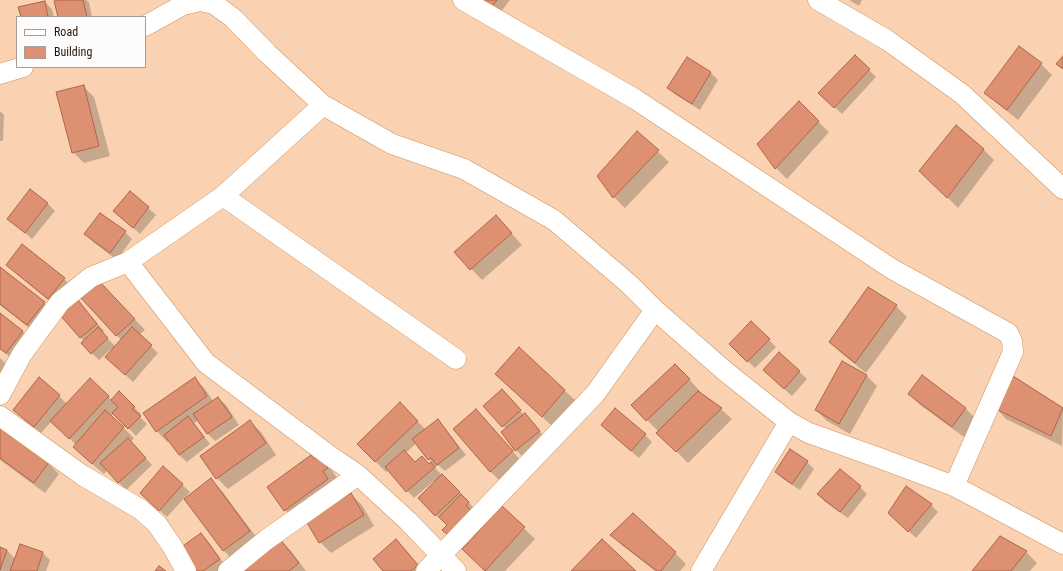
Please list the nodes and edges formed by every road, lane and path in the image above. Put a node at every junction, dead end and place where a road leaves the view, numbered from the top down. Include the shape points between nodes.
1 (463, 0) edge
2 (818, 0) edge
3 (146, 25) edge
4 (20, 68) edge
5 (0, 74) edge
6 (323, 105) junction
7 (1063, 189) edge
8 (223, 196) junction
9 (128, 262) junction
10 (656, 310) junction
11 (456, 360) dead end
12 (0, 395) edge
13 (0, 416) edge
14 (789, 422) junction
15 (358, 475) junction
16 (954, 486) junction
17 (1063, 544) edge
18 (441, 555) junction
19 (186, 571) edge
20 (228, 571) edge
21 (426, 571) edge
22 (456, 571) edge
23 (702, 571) edge

1 - 16 street via 636,99 892,269 1008,333 1013,352
2 - 7 street via 887,40 962,94
3 - 6 street via 183,4 200,1 214,4 233,18
4 - 5 street
6 - 8 street
6 - 10 street via 392,144 464,170 554,220
8 - 9 street
8 - 11 street
9 - 12 street via 91,277 60,302 22,354
9 - 15 street via 206,363
10 - 14 street via 726,372
10 - 18 street via 595,394
13 - 19 street via 82,475 140,509 157,524
14 - 16 street via 809,433
14 - 23 street
15 - 18 street
15 - 20 street via 266,540
16 - 17 street
18 - 21 street
18 - 22 street

